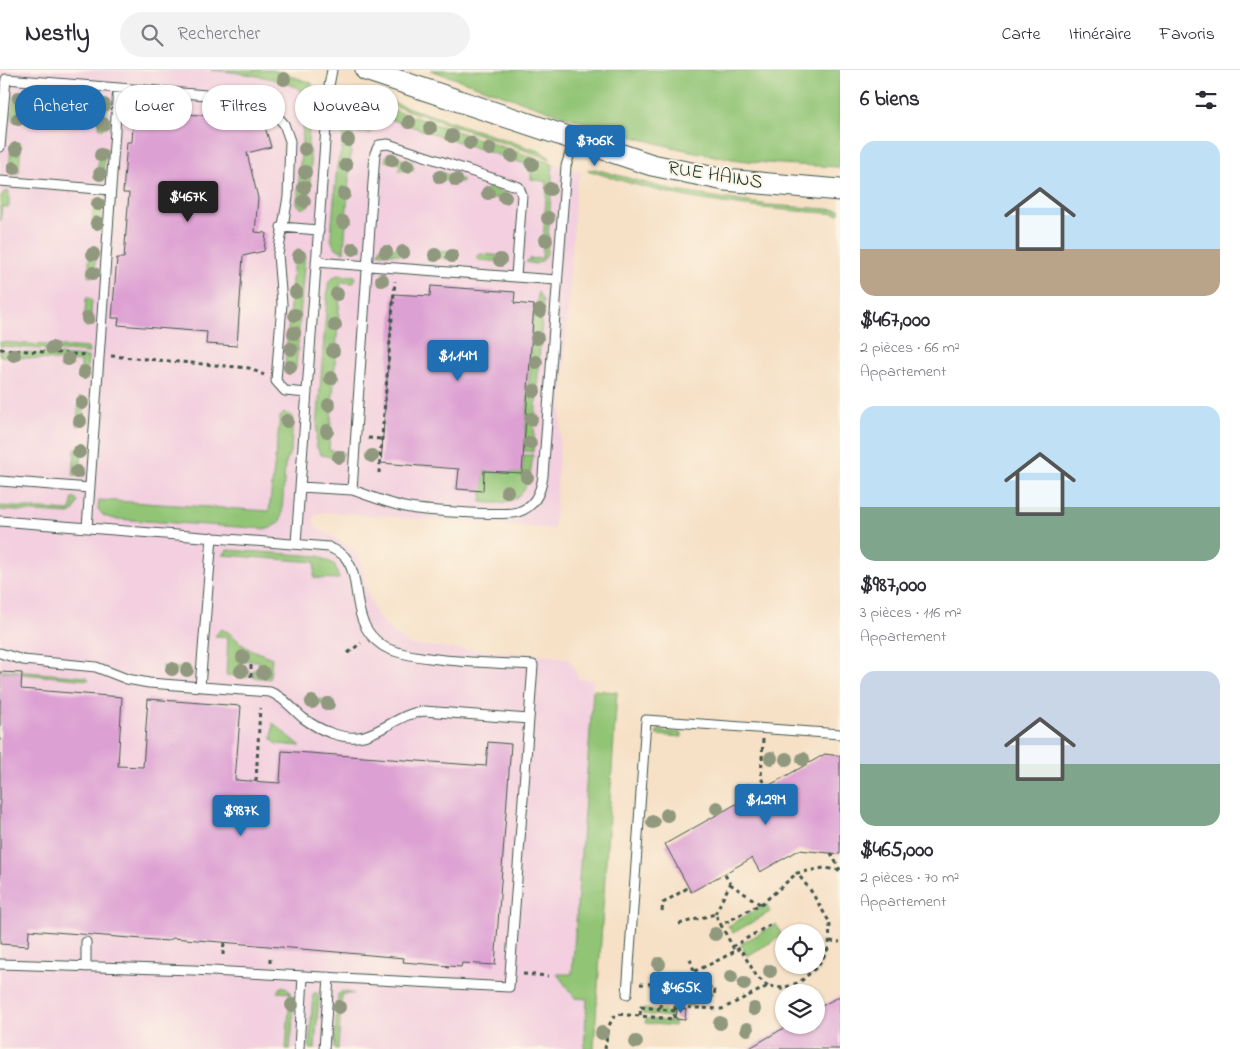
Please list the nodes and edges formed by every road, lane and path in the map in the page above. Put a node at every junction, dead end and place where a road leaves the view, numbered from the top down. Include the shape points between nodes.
1 (332, 70) edge
2 (366, 70) edge
3 (116, 88) edge
4 (192, 94) edge
5 (116, 117) edge
6 (574, 140) junction
7 (0, 147) edge
8 (0, 181) edge
9 (111, 190) junction
10 (840, 190) edge
11 (281, 227) junction
12 (319, 230) junction
13 (316, 262) junction
14 (367, 265) junction
15 (516, 276) junction
16 (557, 280) junction
17 (401, 282) dead end
18 (0, 349) edge
19 (88, 355) dead end
20 (111, 357) dead end
21 (276, 381) junction
22 (307, 393) junction
23 (379, 473) dead end
24 (0, 481) edge
25 (300, 487) junction
26 (90, 488) junction
27 (352, 490) junction
28 (0, 521) edge
29 (87, 528) junction
30 (212, 537) junction
31 (296, 543) junction
32 (0, 653) edge
33 (251, 662) dead end
34 (250, 677) dead end
35 (200, 687) junction
36 (260, 708) dead end
37 (529, 719) junction
38 (840, 734) edge
39 (763, 739) dead end
40 (256, 781) dead end
41 (766, 787) dead end
42 (831, 853) dead end
43 (840, 870) edge
44 (724, 873) dead end
45 (797, 873) junction
46 (730, 884) junction
47 (689, 887) dead end
48 (760, 904) junction
49 (662, 911) dead end
50 (714, 914) junction
51 (773, 923) dead end
52 (679, 924) dead end
53 (721, 925) junction
54 (830, 941) junction
55 (86, 942) dead end
56 (224, 942) dead end
57 (740, 942) junction
58 (840, 942) edge
59 (732, 947) junction
60 (740, 948) junction
61 (735, 951) junction
62 (223, 954) dead end
63 (690, 959) dead end
64 (0, 964) edge
65 (86, 967) junction
66 (694, 971) junction
67 (304, 976) junction
68 (329, 977) junction
69 (793, 984) edge
70 (650, 985) dead end
71 (768, 986) junction
72 (775, 987) edge
73 (627, 994) dead end
74 (680, 998) junction
75 (695, 1000) junction
76 (660, 1009) junction
77 (694, 1009) junction
78 (675, 1010) junction
79 (640, 1016) junction
80 (299, 1049) edge
81 (324, 1049) edge
82 (605, 1049) edge

1 - 12 lane
2 - 6 street, RUE HAINS
3 - 7 lane via 6,79
4 - 11 lane via 218,96 267,109 284,124 290,141 288,197
5 - 9 lane
6 - 10 street, RUE HAINS via 644,163 701,176
6 - 16 lane via 566,166
8 - 9 lane
9 - 26 lane
11 - 12 lane
11 - 21 lane via 278,254 282,304
12 - 13 lane
13 - 14 lane
13 - 22 lane
14 - 15 lane
14 - 15 lane via 375,153 383,144 519,187 522,195
14 - 27 lane
15 - 16 lane
16 - 27 lane via 543,476 535,500 519,512 503,514 411,508
17 - 23 path via 393,281
18 - 19 path
20 - 21 path via 249,368
21 - 22 lane via 285,391
22 - 25 lane
24 - 26 lane
25 - 27 lane
25 - 31 lane
26 - 29 lane
28 - 29 lane
29 - 30 lane
30 - 31 lane
30 - 35 lane
31 - 37 lane via 329,547 344,557 351,568 360,616 370,635 384,647 435,658 533,665
32 - 35 lane via 24,660 96,667 134,680
33 - 34 path
35 - 37 lane via 270,692 281,697 310,723 354,738 417,712
36 - 40 path
37 - 68 lane via 509,987
38 - 73 lane via 646,720
39 - 41 path via 761,778
42 - 43 path
43 - 45 path via 824,868
44 - 46 path
45 - 48 path
45 - 54 path via 830,923
46 - 48 path
46 - 50 path
47 - 49 path via 663,903
48 - 53 path
50 - 52 path
50 - 53 path
51 - 57 path
53 - 59 path
54 - 58 path
54 - 69 path via 825,956 812,973
55 - 65 lane
56 - 62 path
57 - 59 path
57 - 60 path
59 - 61 path
60 - 61 path
60 - 71 path via 757,977
61 - 66 path
63 - 66 path
64 - 65 lane
65 - 67 lane
66 - 70 path
67 - 68 lane
67 - 80 lane
68 - 81 lane
71 - 72 path
71 - 77 path via 722,1010
74 - 75 path
74 - 75 path via 681,985 715,988 714,997 695,996
74 - 76 path via 662,996
75 - 77 path
76 - 78 path
76 - 79 path via 641,1007
77 - 78 path via 675,1007
78 - 79 path via 674,1019
79 - 82 path via 623,1013 613,1017

